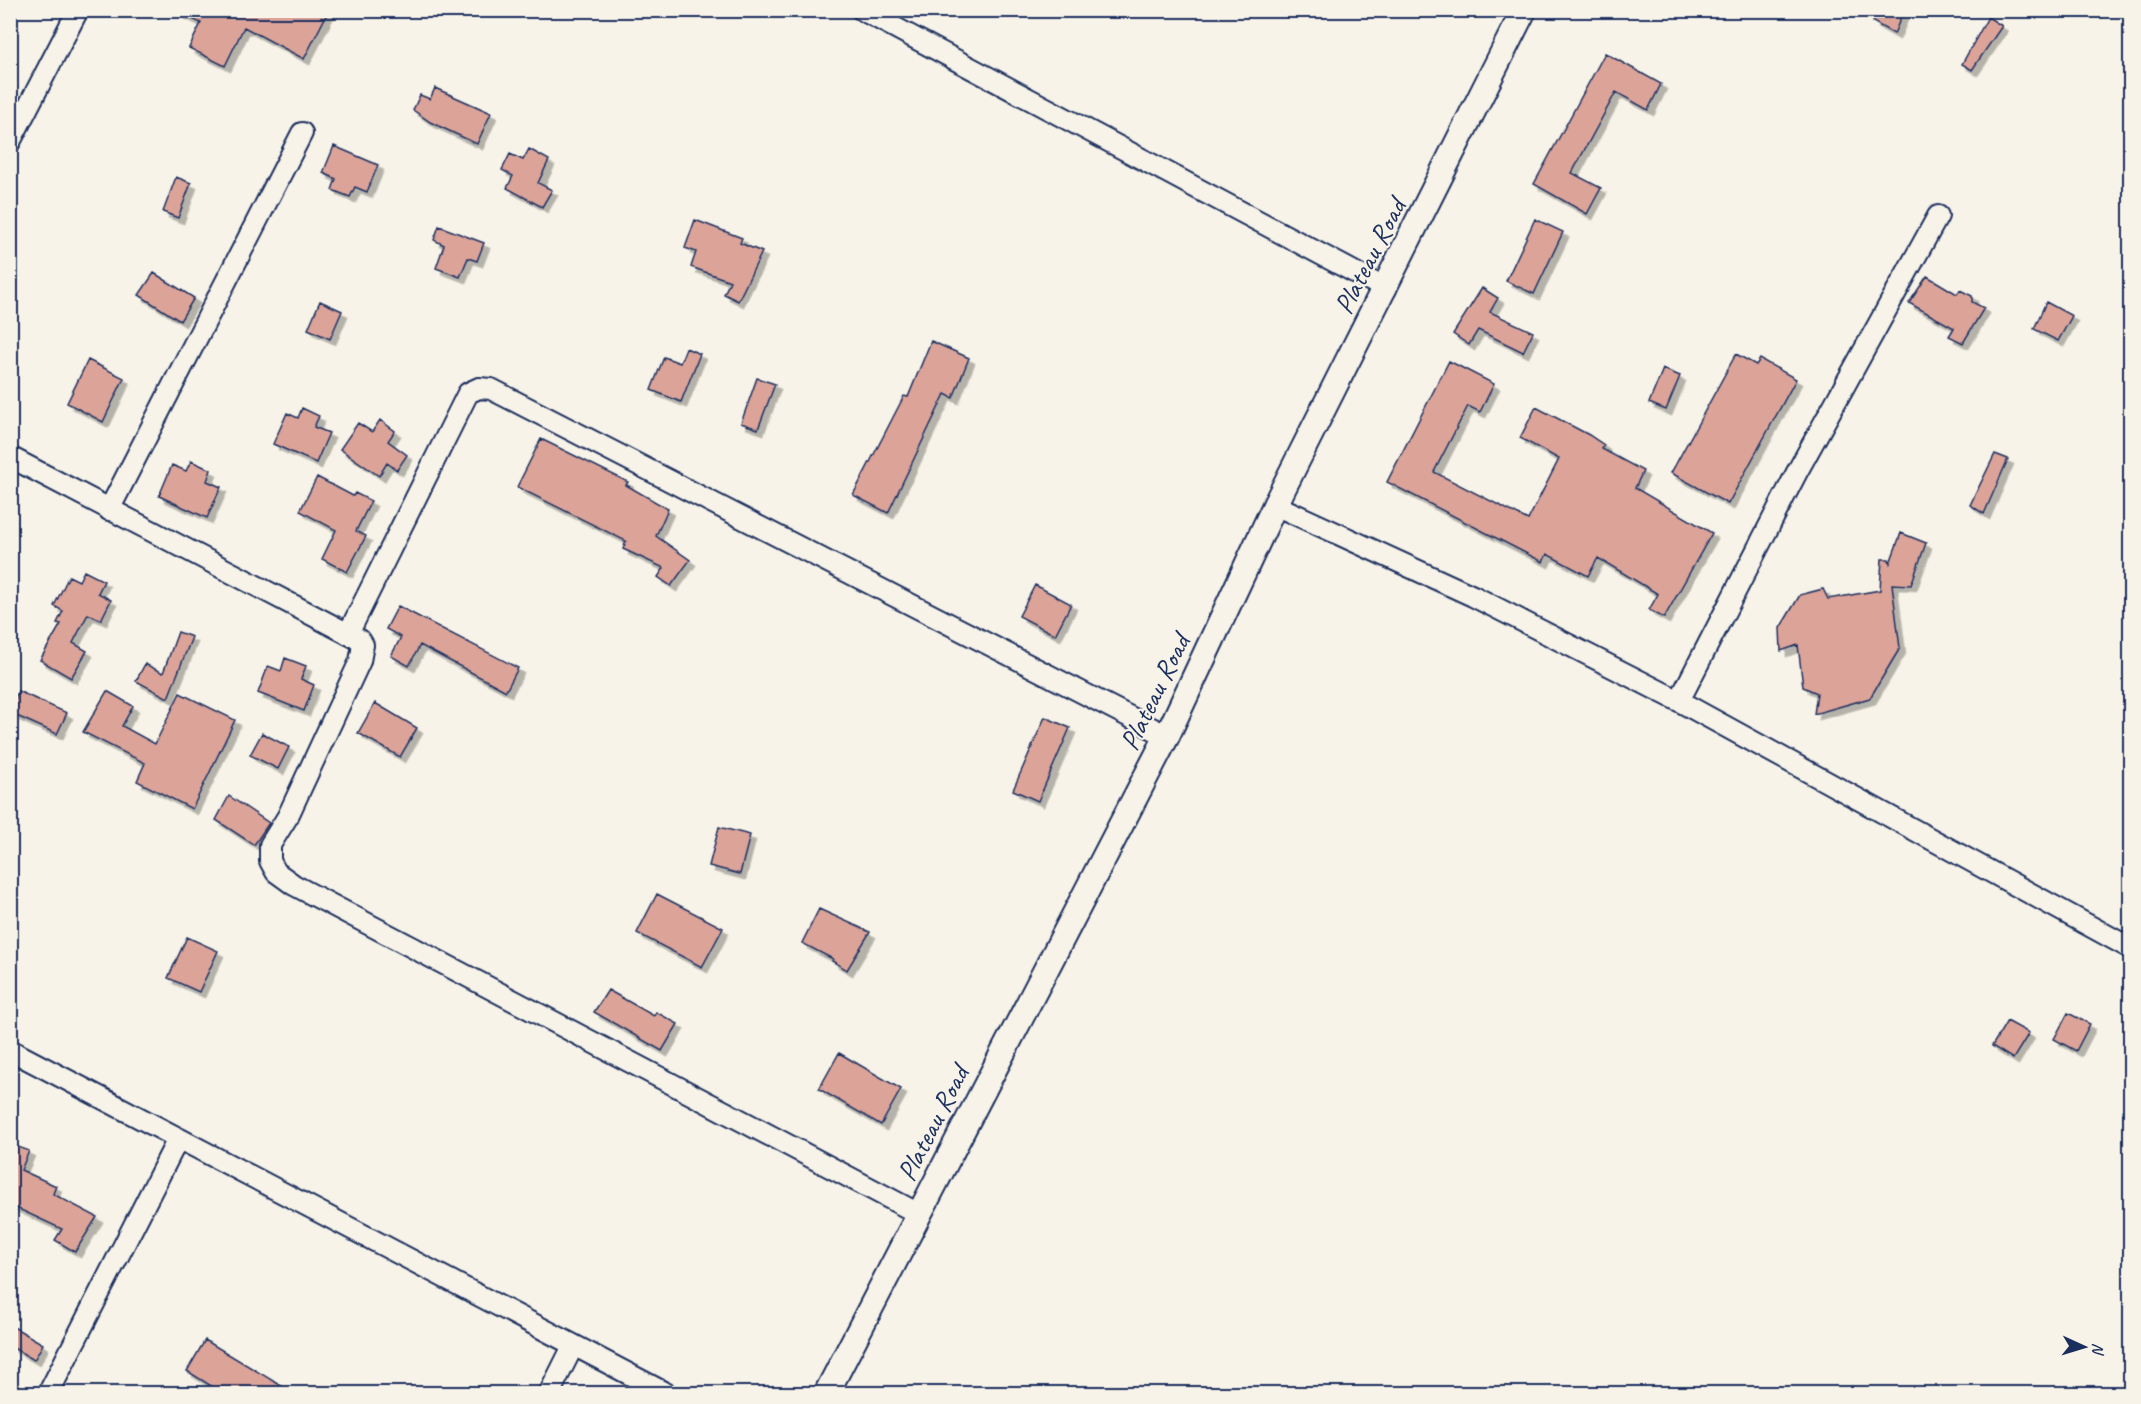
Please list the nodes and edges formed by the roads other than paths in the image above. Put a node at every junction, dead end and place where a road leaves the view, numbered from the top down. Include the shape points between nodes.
1 (78, 10) edge
2 (862, 10) edge
3 (1524, 10) edge
4 (302, 133) dead end
5 (10, 142) edge
6 (1938, 216) dead end
7 (1386, 289) junction
8 (10, 457) edge
9 (1275, 505) junction
10 (109, 510) junction
11 (348, 634) junction
12 (1679, 700) junction
13 (1167, 736) junction
14 (2130, 948) edge
15 (10, 1050) edge
16 (178, 1139) junction
17 (919, 1214) junction
18 (573, 1346) junction
19 (48, 1394) edge
20 (549, 1394) edge
21 (667, 1394) edge
22 (826, 1394) edge

1 - 5 street
2 - 7 street
3 - 7 street, Plateau Road
4 - 10 street
6 - 12 street via 1797,472
7 - 9 street, Plateau Road
8 - 10 street
9 - 12 street via 1494,606
9 - 13 street, Plateau Road
10 - 11 street
11 - 13 street via 468,393 479,388 491,389
11 - 17 street via 363,645 360,661 288,816 270,845 268,854 276,872
12 - 14 street
13 - 17 street, Plateau Road
15 - 16 street
16 - 18 street
16 - 19 street
17 - 22 street, Plateau Road
18 - 20 street
18 - 21 street

